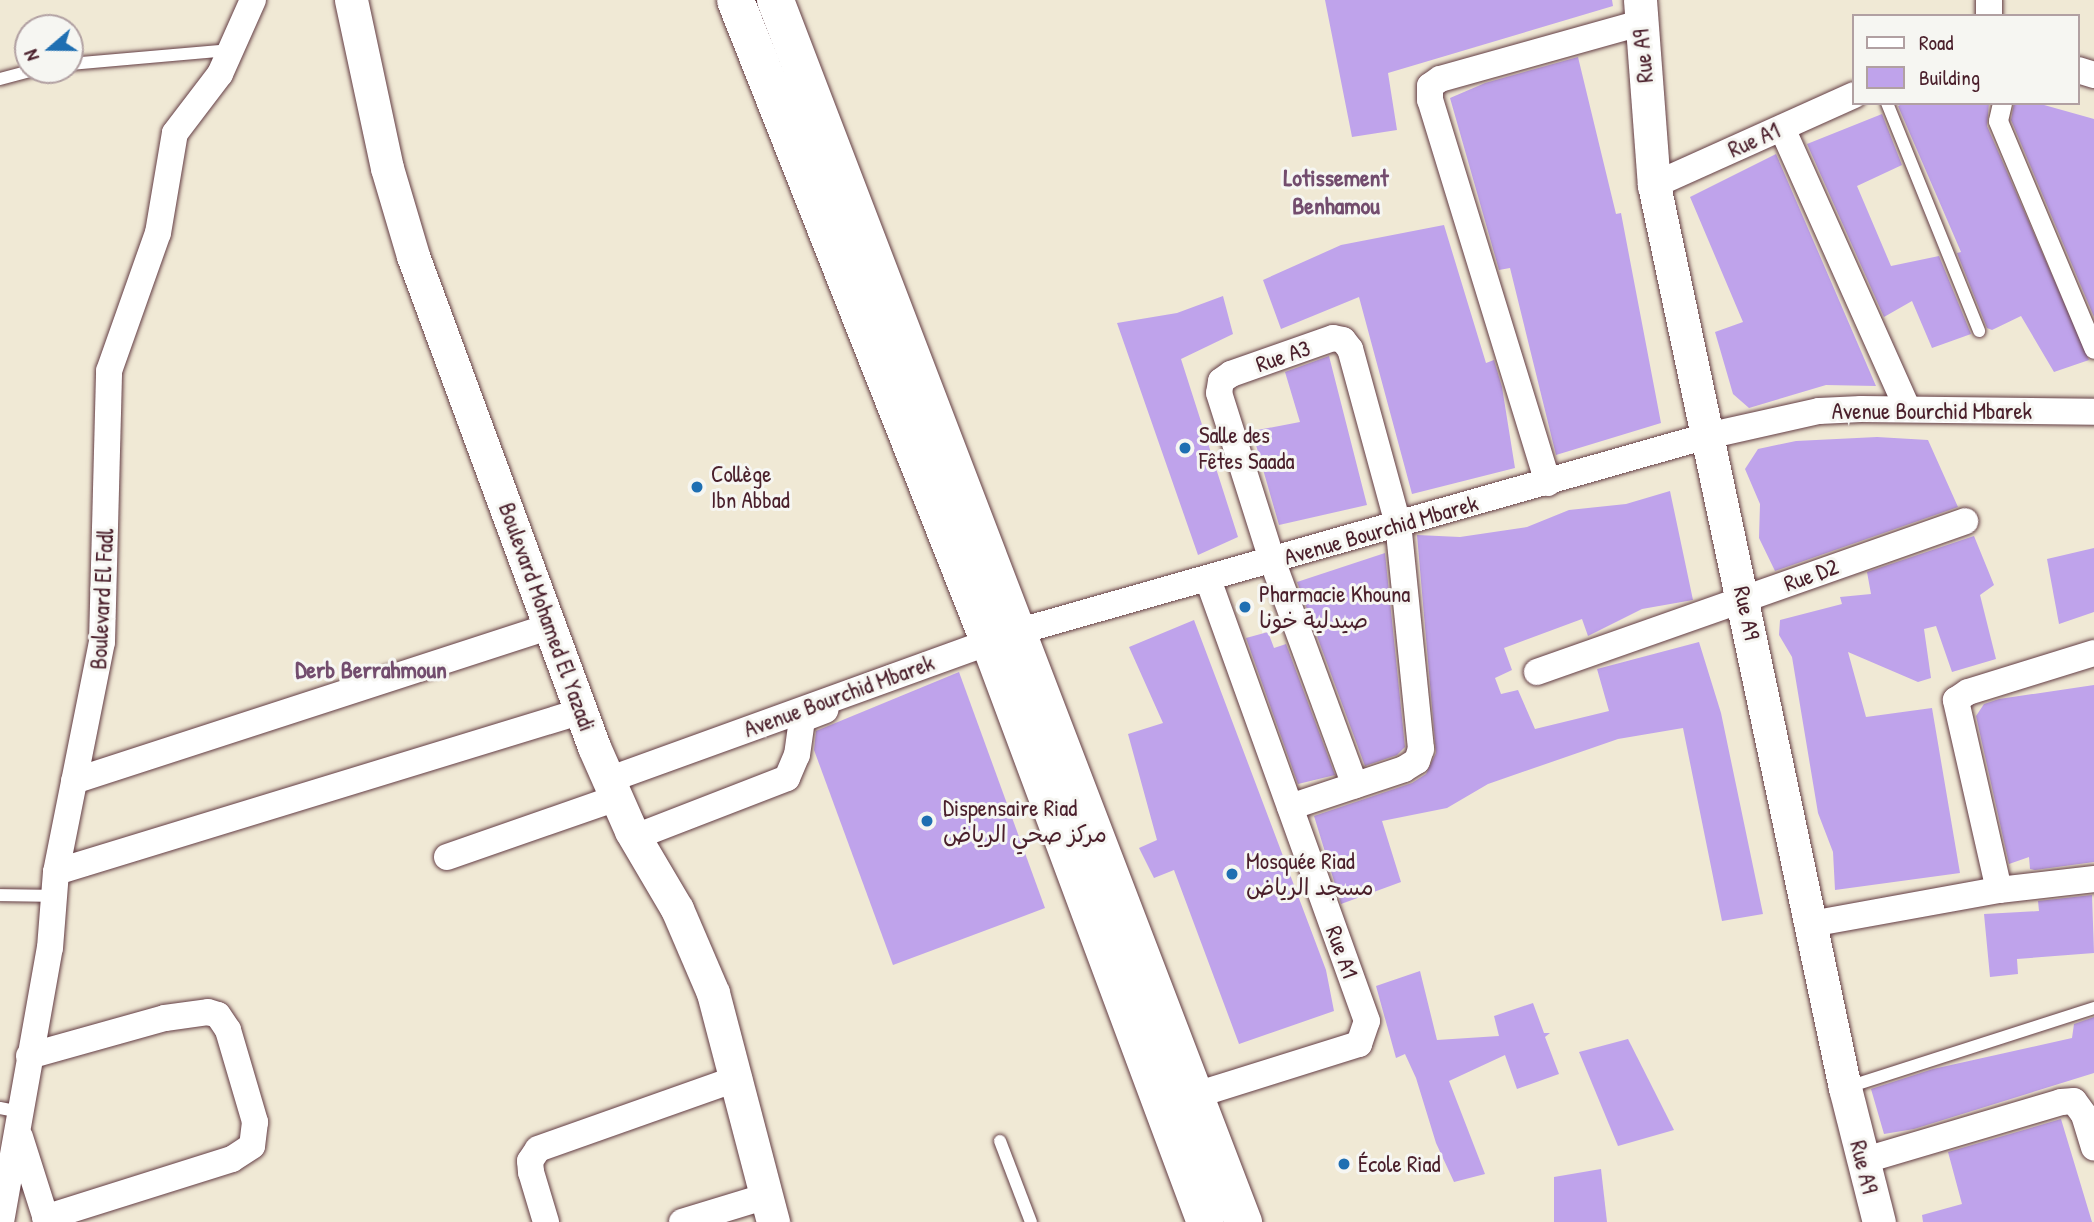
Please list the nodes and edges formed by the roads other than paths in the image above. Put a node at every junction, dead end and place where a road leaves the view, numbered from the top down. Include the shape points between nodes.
1 (253, 0) edge
2 (351, 0) edge
3 (735, 0) edge
4 (775, 0) edge
5 (1640, 11) edge
6 (232, 50) junction
7 (84, 63) edge
8 (1853, 95) edge
9 (1889, 105) edge
10 (2002, 105) edge
11 (1782, 128) junction
12 (1654, 185) junction
13 (1979, 331) dead end
14 (2094, 348) edge
15 (1906, 407) junction
16 (2094, 412) edge
17 (1707, 436) junction
18 (1548, 483) junction
19 (1965, 521) dead end
20 (1398, 524) junction
21 (1272, 561) junction
22 (1208, 580) junction
23 (1744, 599) junction
24 (551, 626) junction
25 (1001, 641) junction
26 (2094, 653) edge
27 (1537, 672) dead end
28 (582, 711) junction
29 (74, 781) junction
30 (1355, 785) junction
31 (612, 789) junction
32 (1290, 807) junction
33 (635, 837) junction
34 (447, 857) dead end
35 (2094, 879) edge
36 (56, 884) junction
37 (1999, 890) junction
38 (0, 895) edge
39 (1811, 924) junction
40 (2094, 1008) edge
41 (29, 1056) junction
42 (738, 1078) junction
43 (1845, 1088) junction
44 (1196, 1095) junction
45 (12, 1115) edge
46 (1000, 1141) dead end
47 (2094, 1148) edge
48 (1862, 1161) junction
49 (770, 1209) edge
50 (1, 1214) edge
51 (46, 1220) edge
52 (546, 1222) edge
53 (682, 1222) edge
54 (1031, 1222) edge
55 (1205, 1222) edge
56 (1243, 1222) edge
57 (1879, 1222) edge

1 - 6 street, Boulevard El Fadl
2 - 24 street, Boulevard Mohamed El Yazadi via 387,168 413,256
3 - 25 main road
4 - 25 main road
5 - 12 street, Rue A9
5 - 18 street via 1430,86 1430,100
6 - 7 lane
6 - 29 street, Boulevard El Fadl via 220,74 175,133 158,233 108,371 102,642
8 - 11 street, Rue A1
9 - 13 lane
10 - 14 street via 1998,121
11 - 12 street, Rue A1
11 - 15 street
12 - 17 street, Rue A9
15 - 16 street, Avenue Bourchid Mbarek
15 - 17 street, Avenue Bourchid Mbarek via 1819,411
17 - 18 street, Avenue Bourchid Mbarek
17 - 23 street, Rue A9
18 - 20 street, Avenue Bourchid Mbarek
19 - 23 street, Rue D2
20 - 21 street, Avenue Bourchid Mbarek
20 - 21 street, Rue A3 via 1350,349 1343,340 1333,338 1221,381 1219,393
20 - 30 street, Rue A3 via 1421,748 1417,761
21 - 22 street, Avenue Bourchid Mbarek
21 - 30 street, Rue A3
22 - 25 street, Avenue Bourchid Mbarek
22 - 32 street, Rue A1
23 - 27 street, Rue D2
23 - 39 street, Rue A9
24 - 28 street, Boulevard Mohamed El Yazadi
24 - 29 street
25 - 31 street, Avenue Bourchid Mbarek
25 - 33 street via 806,717 799,726 797,755 787,779
25 - 44 main road
25 - 55 main road
26 - 37 street via 1968,692 1956,700
28 - 31 street, Boulevard Mohamed El Yazadi
28 - 36 street
29 - 36 street, Boulevard El Fadl
30 - 32 street
31 - 33 street, Boulevard Mohamed El Yazadi
31 - 34 street, Avenue Bourchid Mbarek
32 - 44 street, Rue A1 via 1367,1021 1365,1034 1359,1044 1344,1050
33 - 42 street, Boulevard Mohamed El Yazadi via 699,956
35 - 37 street
36 - 38 lane
36 - 41 street, Boulevard El Fadl via 48,961
37 - 39 street
39 - 43 street, Rue A9
40 - 43 lane
41 - 45 street, Boulevard El Fadl
41 - 51 street via 165,1018 208,1012 218,1015 228,1030 255,1122 252,1146 232,1159
42 - 49 street, Boulevard Mohamed El Yazadi
42 - 52 street via 538,1149 530,1161 531,1172
43 - 48 street, Rue A9
44 - 56 main road
45 - 50 street, Boulevard El Fadl
45 - 51 street
46 - 54 lane
47 - 48 street via 2084,1115 2074,1101
48 - 57 street, Rue A9
49 - 53 street

